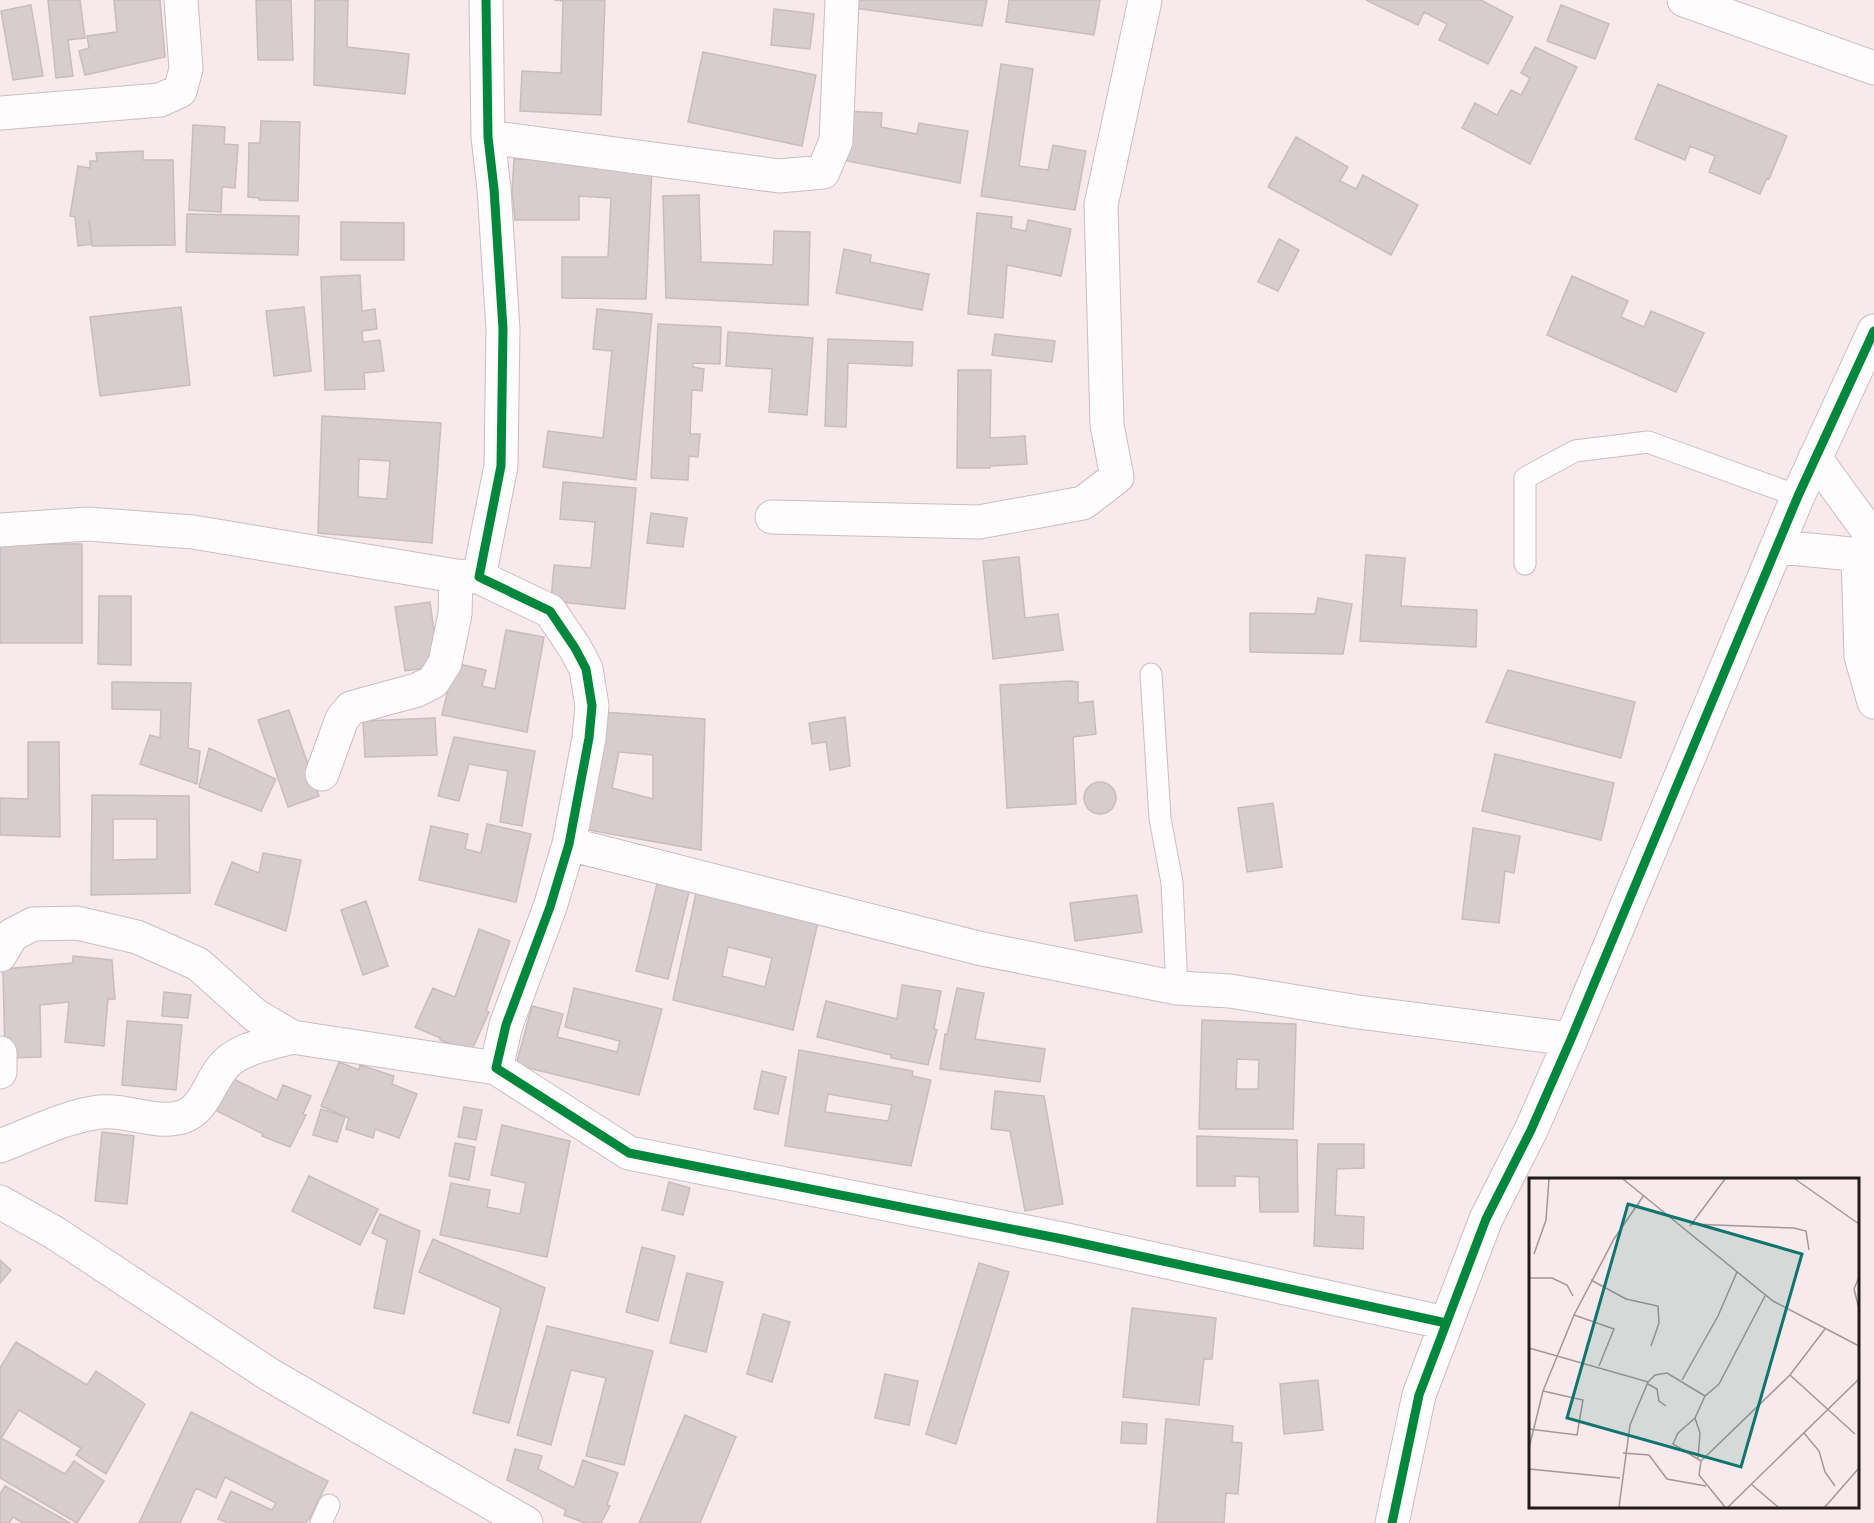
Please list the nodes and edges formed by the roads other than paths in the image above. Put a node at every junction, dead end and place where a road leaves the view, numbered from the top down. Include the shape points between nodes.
1 (181, 0) edge
2 (486, 0) edge
3 (842, 0) edge
4 (1145, 0) edge
5 (1684, 0) edge
6 (1874, 68) edge
7 (0, 113) edge
8 (488, 137) junction
9 (1874, 331) edge
10 (1815, 458) junction
11 (1798, 496) junction
12 (772, 517) dead end
13 (0, 530) edge
14 (1778, 547) junction
15 (1869, 550) edge
16 (1525, 564) dead end
17 (468, 576) junction
18 (1151, 674) dead end
19 (1874, 702) edge
20 (322, 774) dead end
21 (569, 844) junction
22 (0, 955) edge
23 (1177, 988) junction
24 (292, 1037) junction
25 (1571, 1039) junction
26 (0, 1053) edge
27 (496, 1068) junction
28 (0, 1072) edge
29 (0, 1146) edge
30 (0, 1203) edge
31 (1446, 1323) junction
32 (525, 1523) edge
33 (1392, 1523) edge

1 - 7 street via 186,69 180,91 160,100
2 - 8 street
3 - 8 street via 836,141 823,172 778,177
4 - 12 street via 1101,205 1107,425 1117,477 1083,503 979,522
5 - 6 street
8 - 17 street via 502,329 501,466
9 - 10 street
10 - 11 street
10 - 15 street
11 - 14 street
11 - 16 lane via 1648,442 1575,451 1525,478
13 - 17 street via 88,524 193,532
14 - 15 street
14 - 25 street
15 - 19 street via 1861,656
17 - 20 street via 455,614 446,663 433,681 417,690 351,708 342,719
17 - 21 street via 550,611 586,669 592,706 589,738
18 - 23 lane via 1160,818 1172,883
21 - 23 street via 978,948
21 - 27 street via 506,1025
22 - 24 street via 12,935 33,924 77,923 137,937 198,964 255,1015
23 - 25 street via 1230,991
24 - 27 street
24 - 29 street via 235,1056 222,1067 193,1112 182,1117 160,1119 101,1112
25 - 31 street via 1486,1219
26 - 28 street
27 - 31 street via 629,1153 1062,1239
30 - 32 street via 55,1233 270,1375
31 - 33 street via 1419,1395

